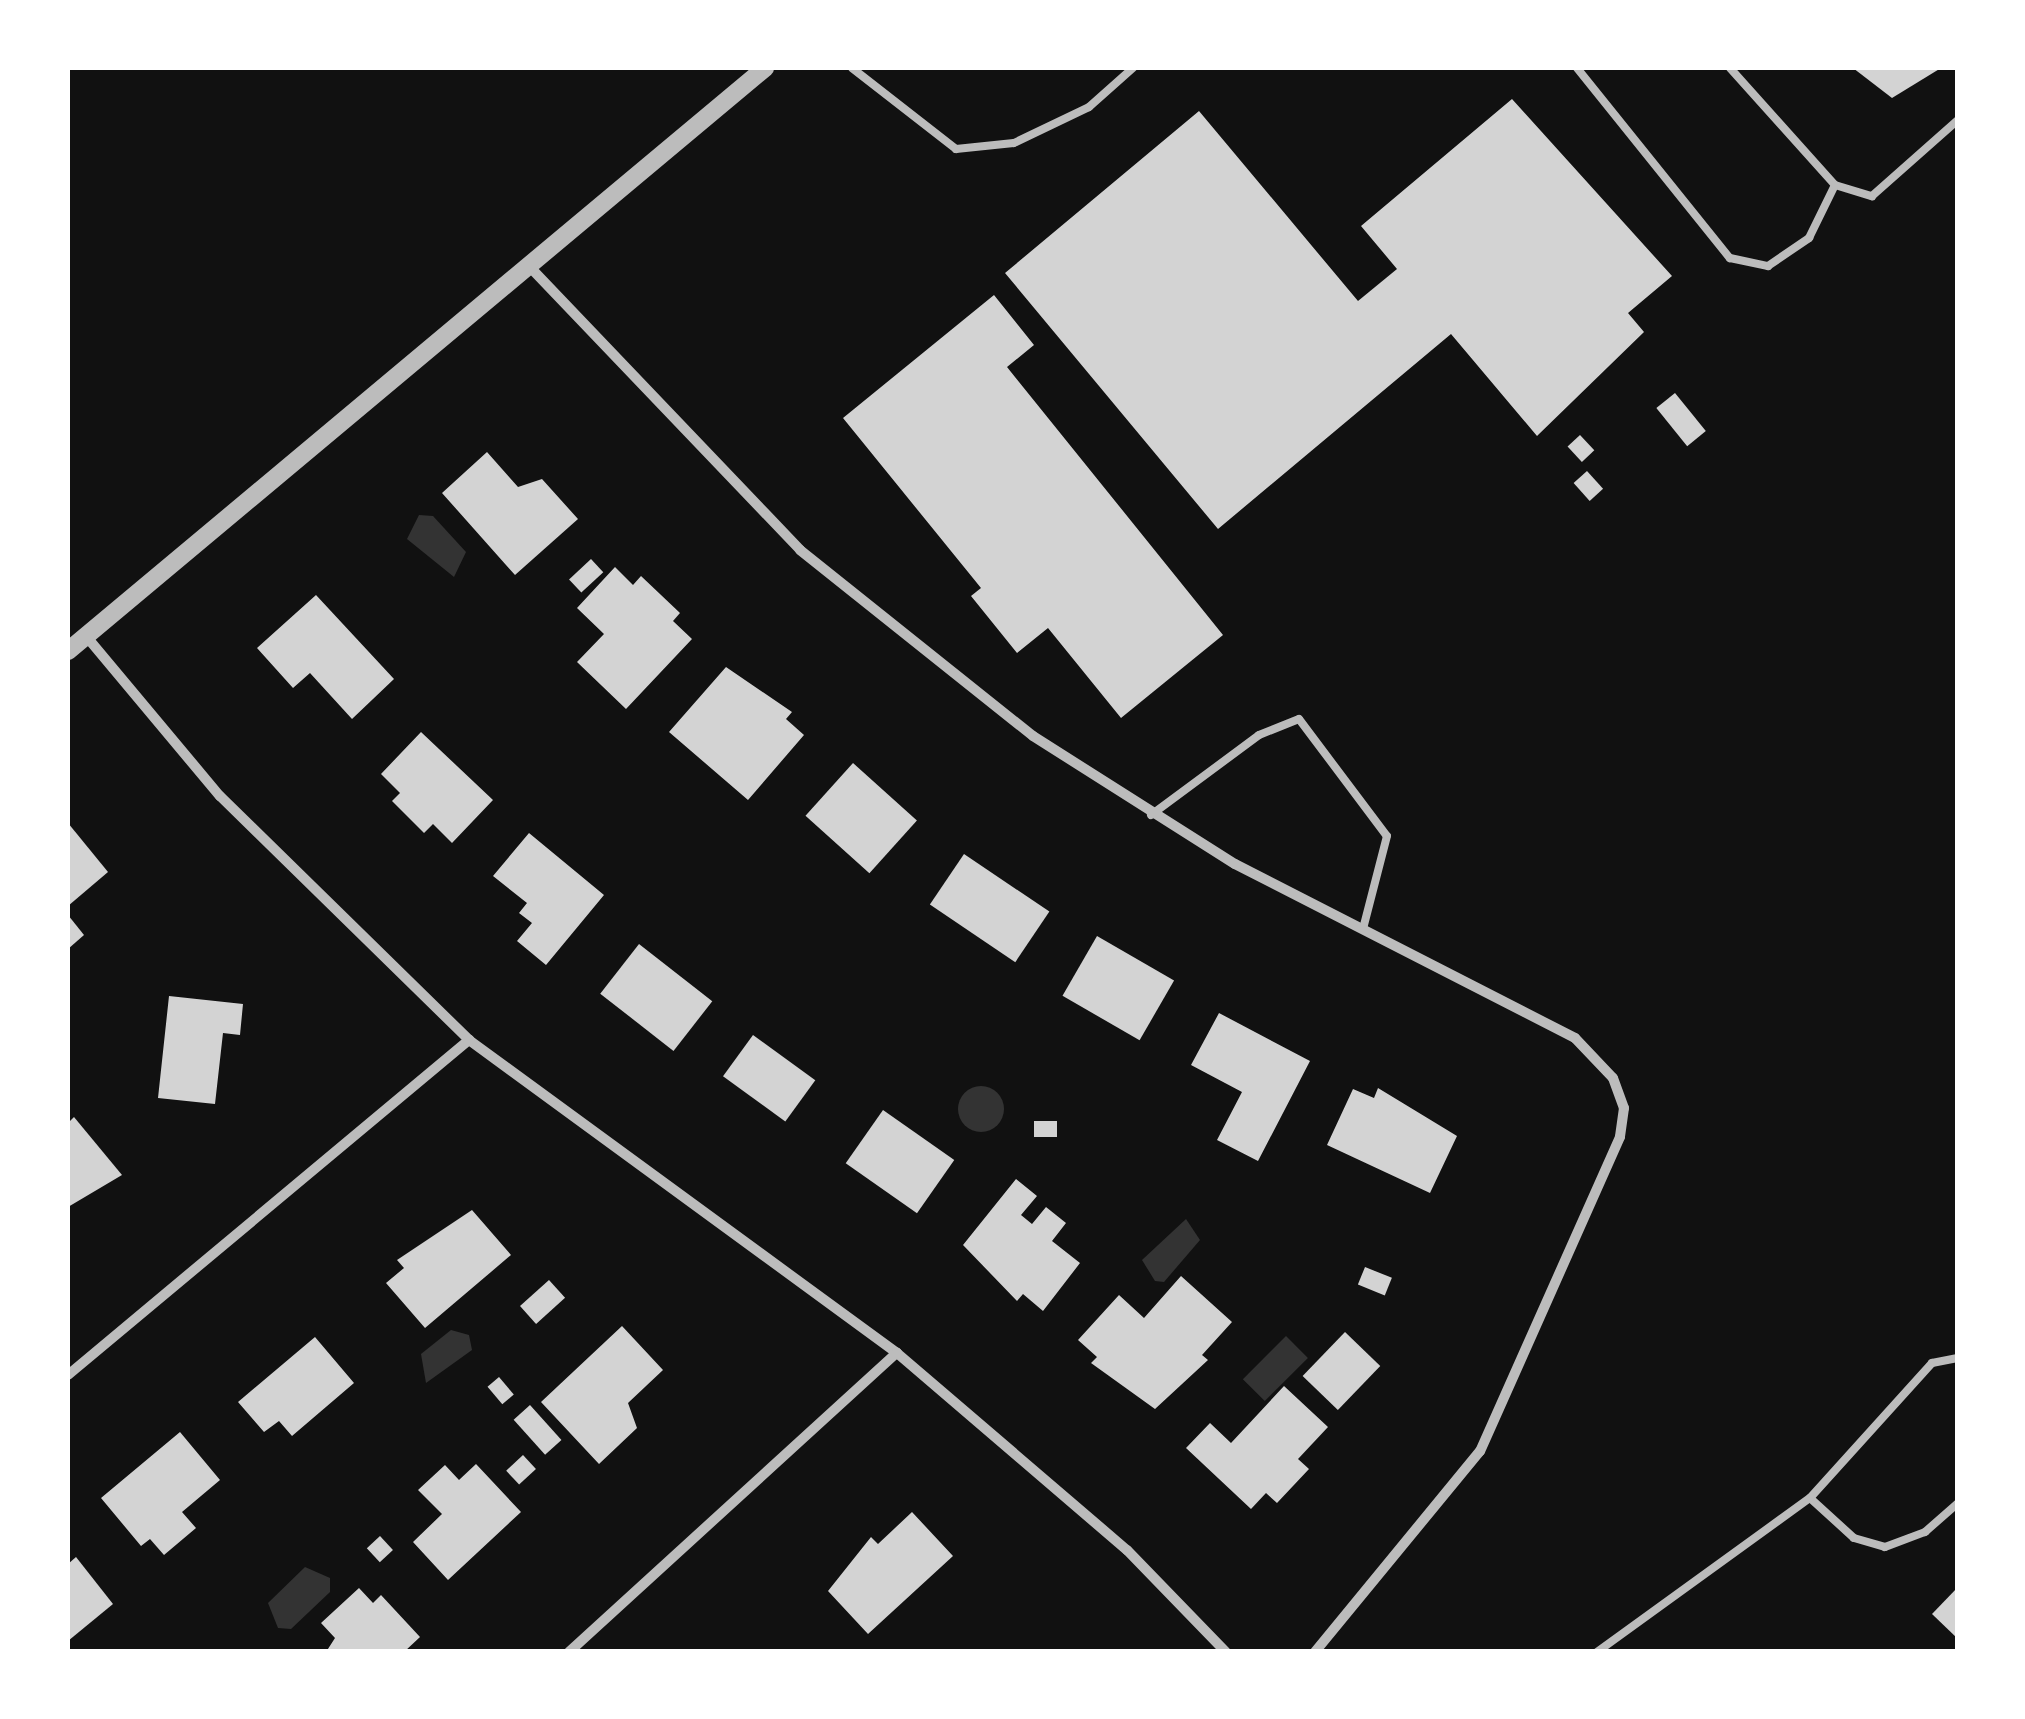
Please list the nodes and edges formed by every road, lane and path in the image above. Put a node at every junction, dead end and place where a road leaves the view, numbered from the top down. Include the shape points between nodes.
1 (765, 68) edge
2 (852, 68) edge
3 (1134, 68) edge
4 (1578, 68) edge
5 (1730, 68) edge
6 (1958, 120) edge
7 (1835, 184) junction
8 (528, 264) junction
9 (86, 636) junction
10 (68, 651) edge
11 (1151, 814) junction
12 (1362, 930) junction
13 (469, 1040) junction
14 (897, 1353) junction
15 (1958, 1358) edge
16 (68, 1375) edge
17 (1810, 1498) junction
18 (1958, 1503) edge
19 (570, 1652) edge
20 (1226, 1652) edge
21 (1315, 1652) edge
22 (1597, 1652) edge

1 - 8 street
2 - 3 lane via 956,150 1014,143 1089,106
4 - 7 lane via 1730,258 1768,266 1810,238
5 - 7 lane
6 - 7 lane via 1872,196
8 - 9 street
8 - 11 street via 800,550 1033,736
9 - 10 street
9 - 13 street via 220,796
11 - 12 street
11 - 12 lane via 1259,735 1300,719 1387,836
12 - 21 street via 1575,1038 1613,1078 1624,1108 1620,1137 1480,1450
13 - 14 street
13 - 16 street
14 - 19 street
14 - 20 street via 1127,1550
15 - 17 lane via 1932,1363
17 - 18 lane via 1854,1538 1885,1547 1925,1532
17 - 22 lane

